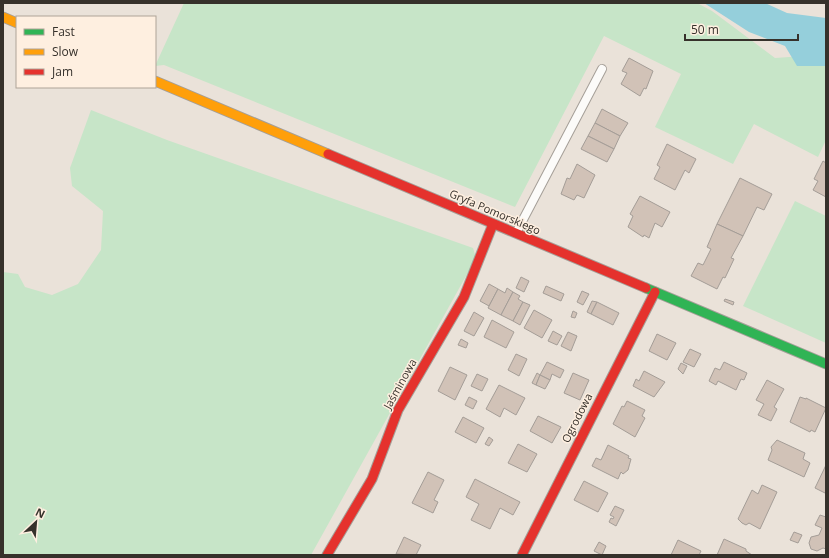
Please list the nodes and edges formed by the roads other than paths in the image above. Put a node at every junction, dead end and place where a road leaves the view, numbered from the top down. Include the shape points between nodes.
1 (3, 17) edge
2 (16, 23) edge
3 (602, 69) dead end
4 (156, 81) edge
5 (493, 224) junction
6 (515, 233) junction
7 (655, 292) junction
8 (826, 364) edge
9 (327, 555) edge
10 (522, 555) edge

1 - 2 street
3 - 6 lane
4 - 5 street, Gryfa Pomorskiego
5 - 6 street, Gryfa Pomorskiego
5 - 9 street, Jaśminowa via 464,297 398,410 372,479
6 - 7 street, Gryfa Pomorskiego
7 - 8 street, Gryfa Pomorskiego
7 - 10 street, Ogrodowa

